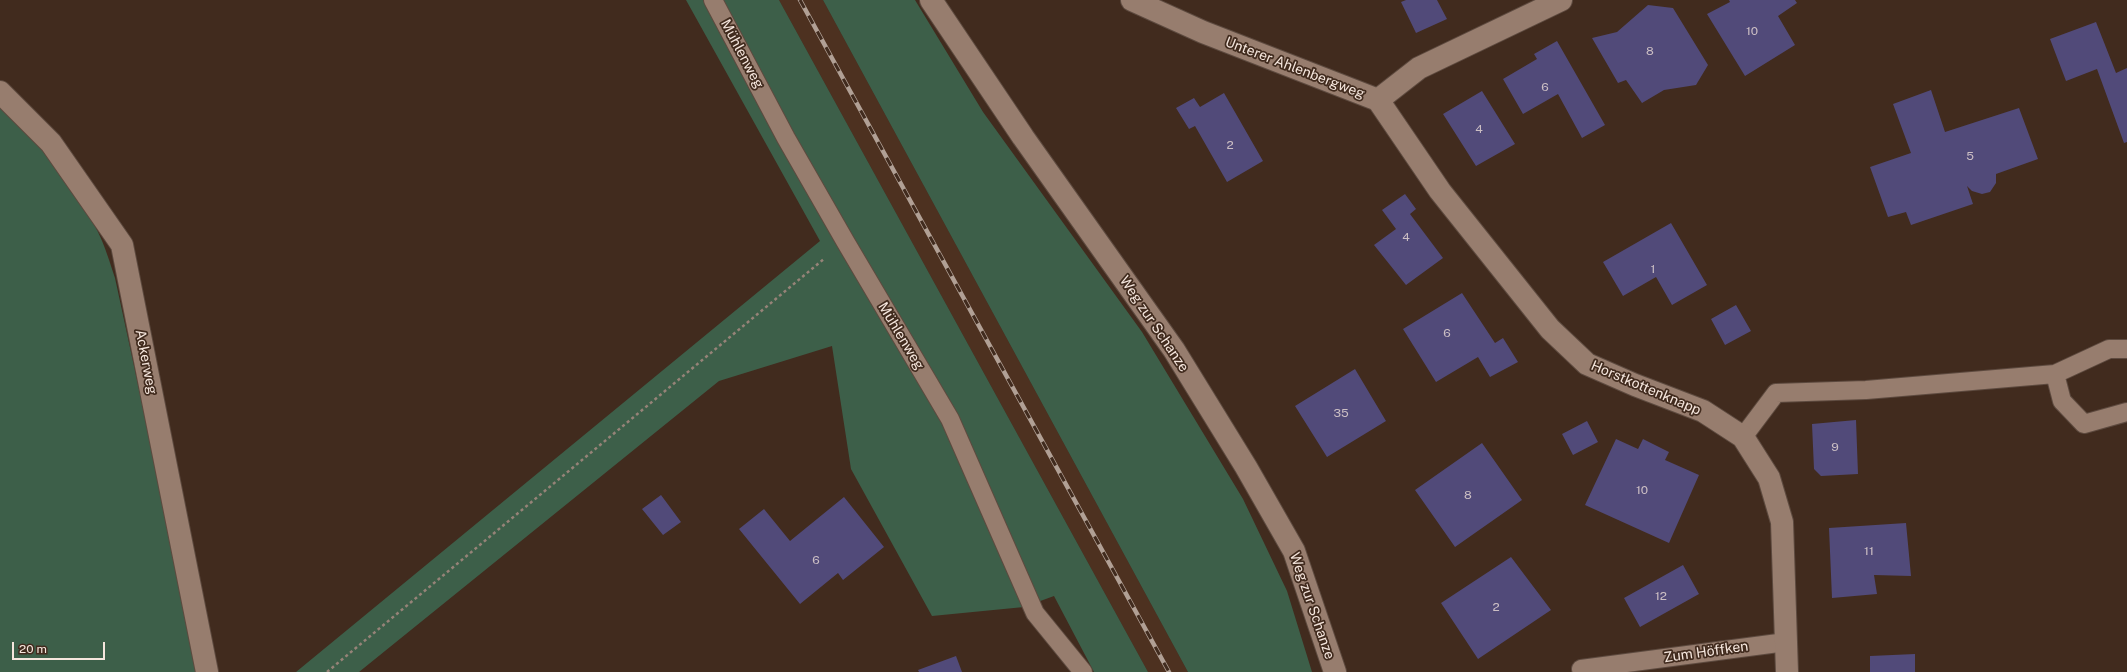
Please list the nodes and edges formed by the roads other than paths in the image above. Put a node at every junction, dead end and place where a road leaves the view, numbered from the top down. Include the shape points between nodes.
1 (713, 0) edge
2 (930, 0) edge
3 (1132, 0) edge
4 (1560, 0) edge
5 (0, 92) edge
6 (1378, 100) junction
7 (2127, 349) edge
8 (2056, 374) junction
9 (2127, 412) edge
10 (1743, 437) junction
11 (1786, 642) junction
12 (207, 672) edge
13 (1083, 672) edge
14 (1336, 672) edge
15 (1582, 672) edge
16 (1787, 672) edge

1 - 13 lane, Mühlenweg via 786,138 950,419 1035,613
2 - 14 street, Weg zur Schanze via 1023,137 1174,350 1246,467 1294,552
3 - 6 street, Unterer Ahlenbergweg via 1203,32
4 - 6 street, Unterer Ahlenbergweg via 1419,68
5 - 12 street, Ackerweg via 51,143 122,245
6 - 10 street, Horstkottenknapp via 1445,197 1550,329 1582,359 1635,385 1703,411
7 - 8 lane via 2109,349
8 - 9 lane via 2062,401 2084,424
8 - 10 lane via 1866,390 1776,393
10 - 11 street, Horstkottenknapp via 1769,478 1782,522
11 - 15 lane, Zum Höffken via 1581,669
11 - 16 street, Horstkottenknapp

